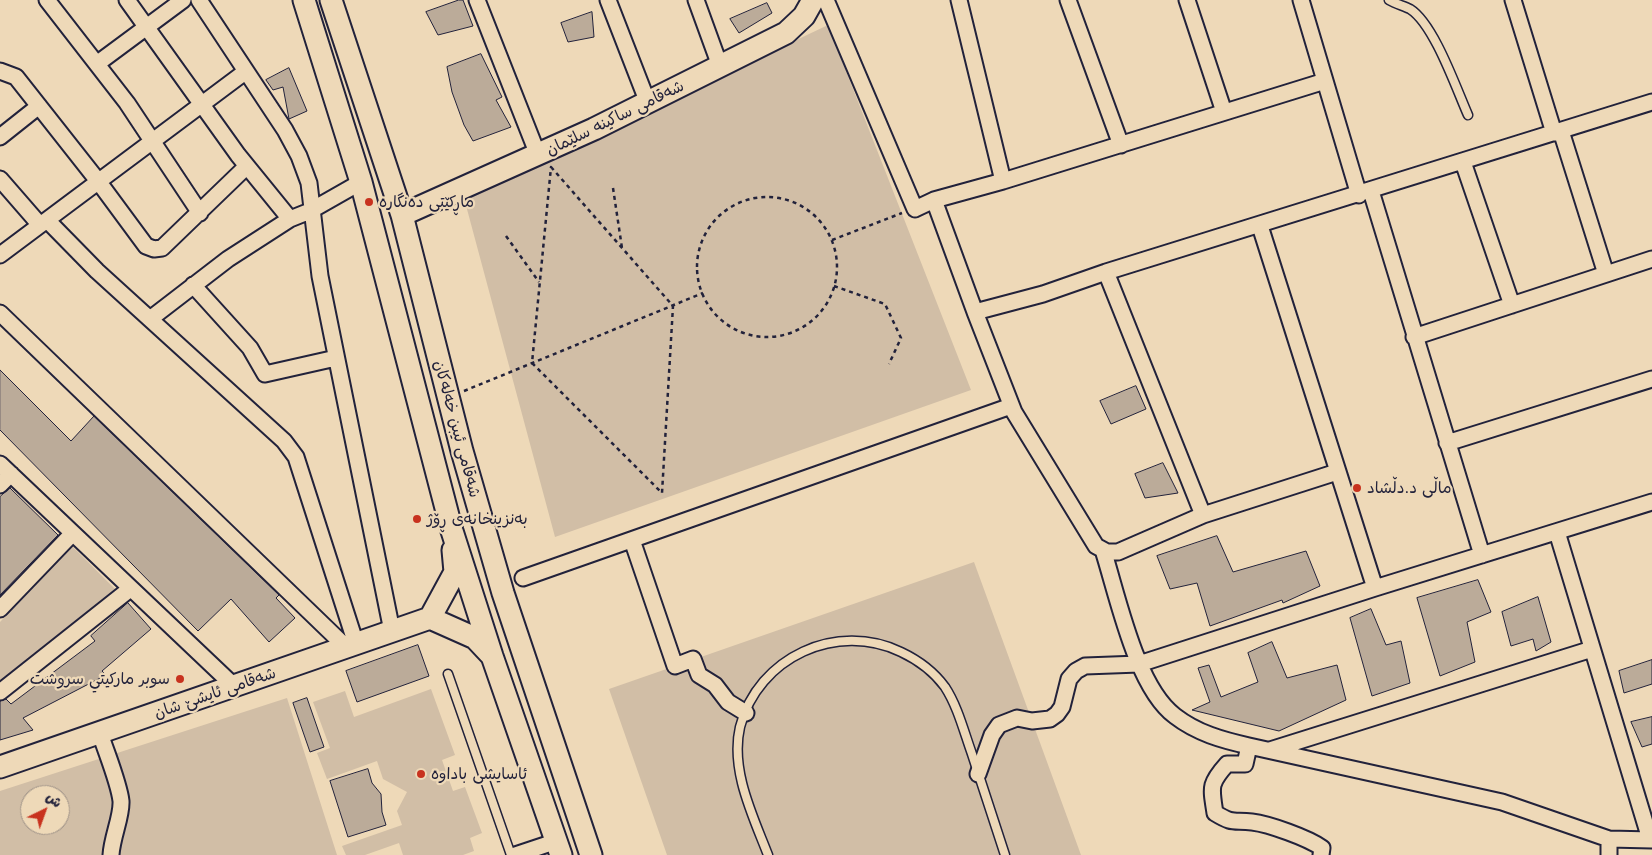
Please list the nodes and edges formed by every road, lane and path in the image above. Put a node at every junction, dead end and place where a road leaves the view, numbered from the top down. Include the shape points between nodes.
1 (47, 0) edge
2 (127, 0) edge
3 (183, 0) edge
4 (199, 0) edge
5 (304, 0) edge
6 (331, 0) edge
7 (476, 0) edge
8 (608, 0) edge
9 (696, 0) edge
10 (813, 0) edge
11 (826, 0) edge
12 (959, 0) edge
13 (1068, 0) edge
14 (1187, 0) edge
15 (1301, 0) edge
16 (1389, 0) edge
17 (1513, 0) edge
18 (147, 27) junction
19 (98, 63) junction
20 (720, 66) junction
21 (0, 71) edge
22 (245, 72) junction
23 (1325, 81) junction
24 (1652, 102) edge
25 (648, 103) junction
26 (202, 104) junction
27 (39, 106) junction
28 (1224, 112) junction
29 (1468, 115) dead end
30 (1557, 132) junction
31 (0, 137) edge
32 (153, 140) junction
33 (1121, 145) junction
34 (538, 155) junction
35 (1463, 162) junction
36 (247, 166) junction
37 (0, 179) edge
38 (98, 181) junction
39 (1003, 181) junction
40 (360, 182) junction
41 (613, 188) dead end
42 (1365, 193) junction
43 (934, 200) junction
44 (915, 209) junction
45 (310, 211) junction
46 (200, 213) junction
47 (402, 215) junction
48 (290, 219) junction
49 (44, 222) junction
50 (1260, 226) junction
51 (506, 236) dead end
52 (832, 240) junction
53 (622, 250) junction
54 (0, 255) edge
55 (1652, 259) edge
56 (1106, 272) junction
57 (1606, 274) junction
58 (540, 283) junction
59 (193, 285) junction
60 (834, 286) junction
61 (703, 294) junction
62 (1512, 305) junction
63 (674, 306) junction
64 (975, 312) junction
65 (0, 313) edge
66 (150, 319) junction
67 (1414, 337) junction
68 (336, 358) junction
69 (532, 363) junction
70 (889, 364) dead end
71 (1652, 378) edge
72 (448, 397) junction
73 (1011, 406) junction
74 (1448, 444) junction
75 (462, 451) junction
76 (431, 456) junction
77 (6, 469) edge
78 (1337, 472) junction
79 (0, 485) edge
80 (1652, 502) edge
81 (1203, 514) junction
82 (452, 531) junction
83 (1557, 532) junction
84 (72, 534) junction
85 (632, 540) junction
86 (1103, 550) junction
87 (1482, 555) junction
88 (523, 578) dead end
89 (1375, 588) junction
90 (130, 589) junction
91 (0, 609) edge
92 (430, 618) junction
93 (392, 632) junction
94 (351, 646) junction
95 (1592, 648) junction
96 (492, 656) junction
97 (1139, 664) junction
98 (448, 674) dead end
99 (234, 686) junction
100 (0, 692) edge
101 (535, 694) junction
102 (509, 703) junction
103 (746, 713) junction
104 (100, 733) junction
105 (1248, 746) junction
106 (1268, 751) junction
107 (3, 763) edge
108 (978, 774) junction
109 (1609, 839) junction
110 (1651, 840) edge
111 (559, 848) edge
112 (111, 855) edge
113 (511, 855) edge
114 (515, 855) edge
115 (590, 855) edge
116 (768, 855) edge
117 (1005, 855) edge
118 (1321, 855) edge
119 (1609, 855) edge

1 - 19 street
2 - 18 street
3 - 18 street
4 - 22 street
5 - 40 main road, شەقامی ئیبن خەلەکان
6 - 47 main road, شەقامی ئیبن خەلەکان
7 - 34 street
8 - 25 street
9 - 20 street
10 - 20 main road, شەقامی ساکینە سلێمان via 804,16 786,33
11 - 44 street
12 - 39 street
13 - 33 street
14 - 28 street
15 - 23 street
16 - 29 lane via 1411,10 1422,21 1435,41
17 - 30 street
18 - 19 street
18 - 26 street
19 - 32 street
20 - 25 main road, شەقامی ساکینە سلێمان
21 - 27 street via 16,77
22 - 26 street
22 - 45 street via 299,156 309,183
23 - 28 street
23 - 42 street
24 - 30 street
25 - 34 main road, شەقامی ساکینە سلێمان
26 - 32 street
26 - 36 street
27 - 31 street
27 - 38 street
28 - 33 street
30 - 35 street
30 - 57 street
32 - 38 street
32 - 46 street
33 - 39 street
34 - 47 main road, شەقامی ساکینە سلێمان
35 - 42 street
35 - 62 street
36 - 46 street
36 - 48 street
37 - 49 street
38 - 46 street via 146,246 154,249 162,248
38 - 49 street
39 - 43 street
40 - 45 street
40 - 76 main road, شەقامی ئیبن خەلەکان
41 - 53 path
42 - 50 street
42 - 67 street
43 - 44 street
43 - 64 street
44 - 52 path
45 - 48 street
45 - 68 street
47 - 72 main road, شەقامی ئیبن خەلەکان
48 - 59 street
49 - 54 street
49 - 66 street
50 - 56 street
50 - 78 street
51 - 58 path
52 - 60 path via 837,260
52 - 61 path via 818,218 799,204 777,197 754,198 732,206 714,220 702,239 697,262
53 - 58 path via 551,167
53 - 63 path
55 - 57 street
56 - 64 street via 1043,294
56 - 81 street
57 - 62 street
58 - 69 path
59 - 66 street
59 - 68 street via 250,348 265,374
60 - 61 path via 826,305 811,322 790,333 767,337 745,333 724,322
60 - 70 path via 886,304 901,338
61 - 63 path
62 - 67 street
63 - 69 path
63 - 69 path via 662,493
64 - 73 street
65 - 94 street
66 - 94 street via 284,441 296,458
67 - 74 street
68 - 93 street
69 - 72 path
71 - 74 street
72 - 75 main road, شەقامی ئیبن خەلەکان
73 - 85 street
73 - 86 street via 1096,546
74 - 87 street
75 - 76 main road
75 - 101 main road, شەقامی ئیبن خەلەکان
76 - 82 main road, شەقامی ئیبن خەلەکان
77 - 79 street
77 - 84 street
78 - 81 street
78 - 89 street
80 - 83 street
81 - 86 street via 1118,552
82 - 92 main road via 455,572
82 - 96 main road, شەقامی ئیبن خەلەکان
83 - 87 street
83 - 95 street
84 - 90 street
84 - 91 street
85 - 88 street
85 - 103 street via 675,666 693,659 699,675 715,685 728,702
86 - 97 street
87 - 89 street
89 - 97 street
90 - 99 street
90 - 100 street
92 - 93 main road, شەقامی ئایشێ شان
92 - 96 main road via 475,638
93 - 94 main road, شەقامی ئایشێ شان
94 - 99 main road, شەقامی ئایشێ شان
95 - 106 street
95 - 110 street
96 - 102 main road, شەقامی ئیبن خەلەکان
97 - 105 street via 1173,715 1192,728
97 - 108 street via 1085,666 1076,671 1069,679 1062,707 1050,719 1032,721 1017,718 1000,725 992,735
98 - 113 lane
99 - 104 main road, شەقامی ئایشێ شان
101 - 102 main road
101 - 115 main road, شەقامی ئیبن خەلەکان
102 - 111 main road, شەقامی ئیبن خەلەکان
103 - 108 lane via 754,693 779,665 811,646 848,639 885,644 918,661 945,687 959,716
103 - 116 lane via 740,728 738,765
104 - 107 main road, شەقامی ئایشێ شان
104 - 112 street via 121,801
105 - 106 street
105 - 118 street via 1245,764 1227,764 1214,779 1215,813 1229,822 1253,822 1298,835 1322,848
106 - 109 street via 1502,802
108 - 117 lane
109 - 110 street
109 - 119 street
111 - 114 street

